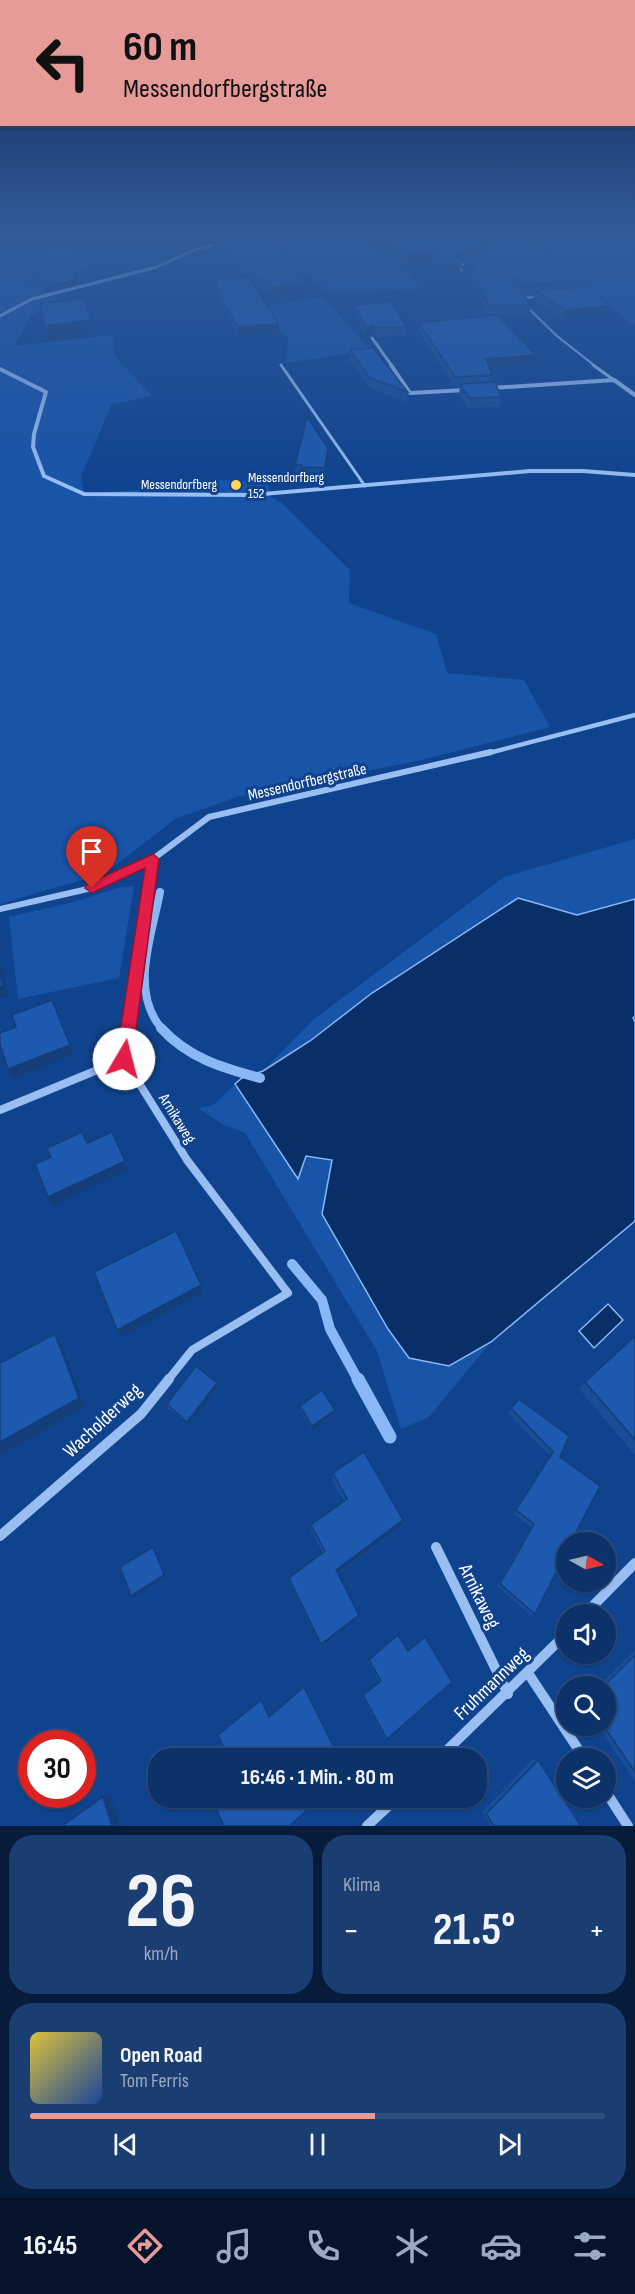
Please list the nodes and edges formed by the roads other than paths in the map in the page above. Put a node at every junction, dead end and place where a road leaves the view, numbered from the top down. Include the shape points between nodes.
1 (537, 317) edge
2 (372, 338) edge
3 (281, 365) dead end
4 (0, 369) edge
5 (614, 381) junction
6 (489, 388) edge
7 (466, 390) edge
8 (635, 395) edge
9 (635, 475) edge
10 (365, 486) junction
11 (635, 715) edge
12 (153, 859) junction
13 (0, 909) edge
14 (124, 1059) junction
15 (0, 1110) edge
16 (288, 1293) joint
17 (0, 1536) edge
18 (436, 1547) dead end
19 (635, 1563) edge
20 (595, 1604) edge
21 (556, 1644) edge
22 (528, 1673) junction
23 (508, 1694) junction
24 (450, 1748) edge
25 (577, 1748) edge
26 (616, 1807) edge
27 (386, 1808) edge
28 (367, 1826) edge
29 (628, 1826) edge

1 - 5 lane via 578,357
2 - 7 street via 410,393
3 - 10 lane
4 - 10 street, Messendorfberg via 46,392 34,434 33,447 40,466 44,476 84,494 250,495
5 - 6 street
5 - 8 street
9 - 10 street, Messendorfberg via 530,471
11 - 12 street, Messendorfbergstraße via 209,817
12 - 13 street, Messendorfbergstraße via 92,888
12 - 14 street
14 - 15 street
14 - 16 street, Arnikaweg via 187,1160
16 - 17 street, Wacholderweg via 192,1350 141,1413
18 - 23 street, Arnikaweg
19 - 20 street
21 - 22 street, Fruhmannweg
22 - 23 street, Fruhmannweg
22 - 25 street
23 - 24 street, Fruhmannweg
26 - 29 street
27 - 28 street

